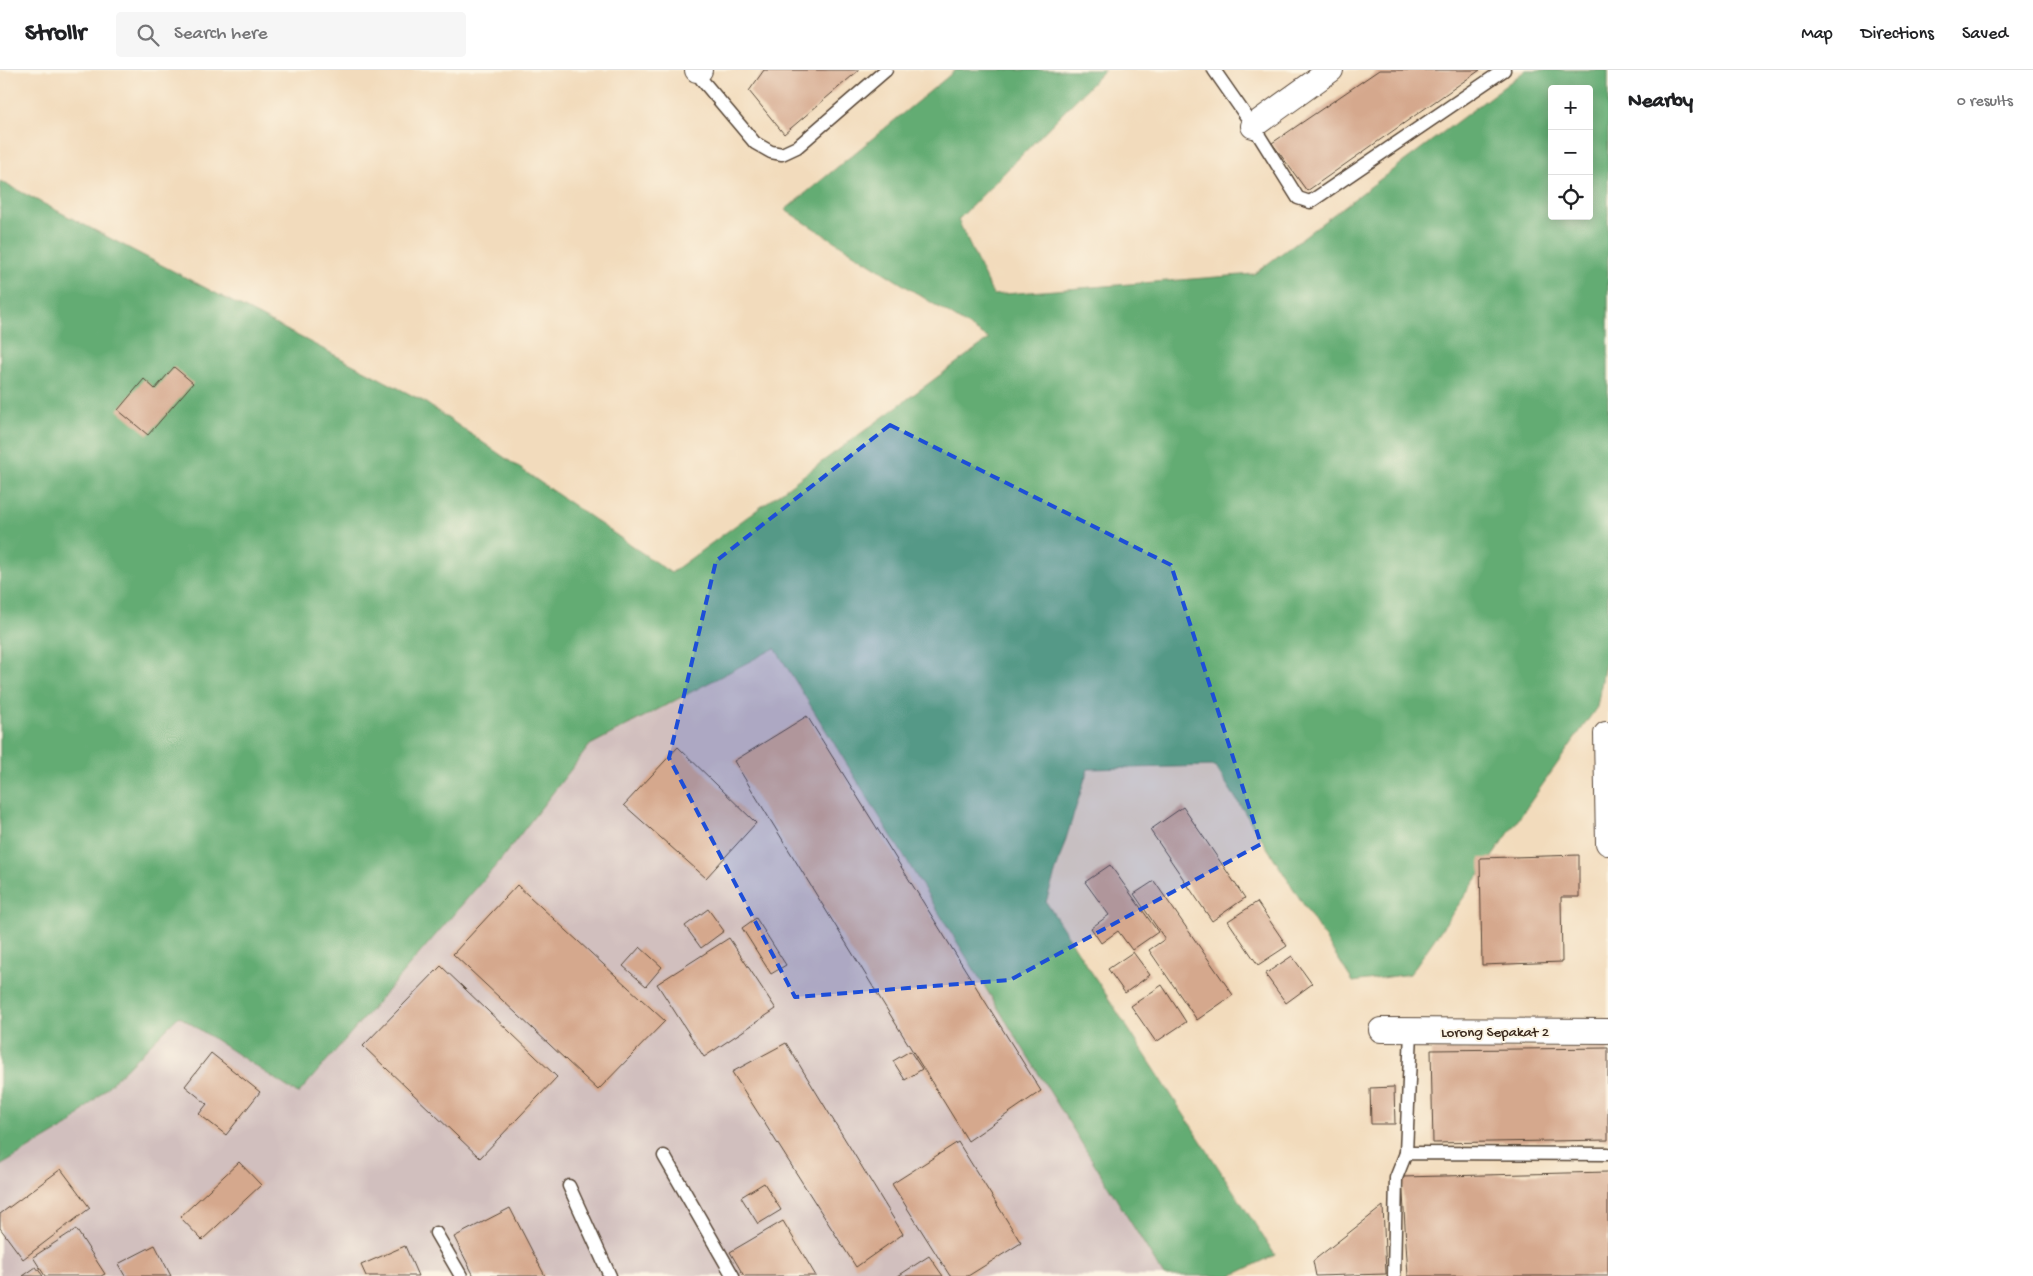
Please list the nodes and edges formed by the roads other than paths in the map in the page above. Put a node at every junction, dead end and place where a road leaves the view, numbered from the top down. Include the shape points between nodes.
1 (698, 70) edge
2 (886, 70) edge
3 (1214, 70) edge
4 (1331, 70) edge
5 (1504, 70) edge
6 (1253, 126) junction
7 (1607, 734) edge
8 (1608, 843) edge
9 (1381, 1030) dead end
10 (1411, 1031) junction
11 (1608, 1031) edge
12 (1406, 1154) junction
13 (1608, 1154) edge
14 (664, 1156) dead end
15 (569, 1186) dead end
16 (436, 1233) dead end
17 (460, 1276) edge
18 (610, 1276) edge
19 (733, 1276) edge
20 (1394, 1276) edge

1 - 2 lane via 702,80 755,143 770,152 782,154 797,146
3 - 6 lane
4 - 6 street
5 - 6 lane via 1310,202 1298,198
7 - 8 street
9 - 10 street, Lorong Sepakat 2
10 - 11 street, Lorong Sepakat 2
10 - 12 lane
12 - 13 lane
12 - 20 lane via 1396,1178
14 - 19 lane
15 - 18 lane
16 - 17 lane

